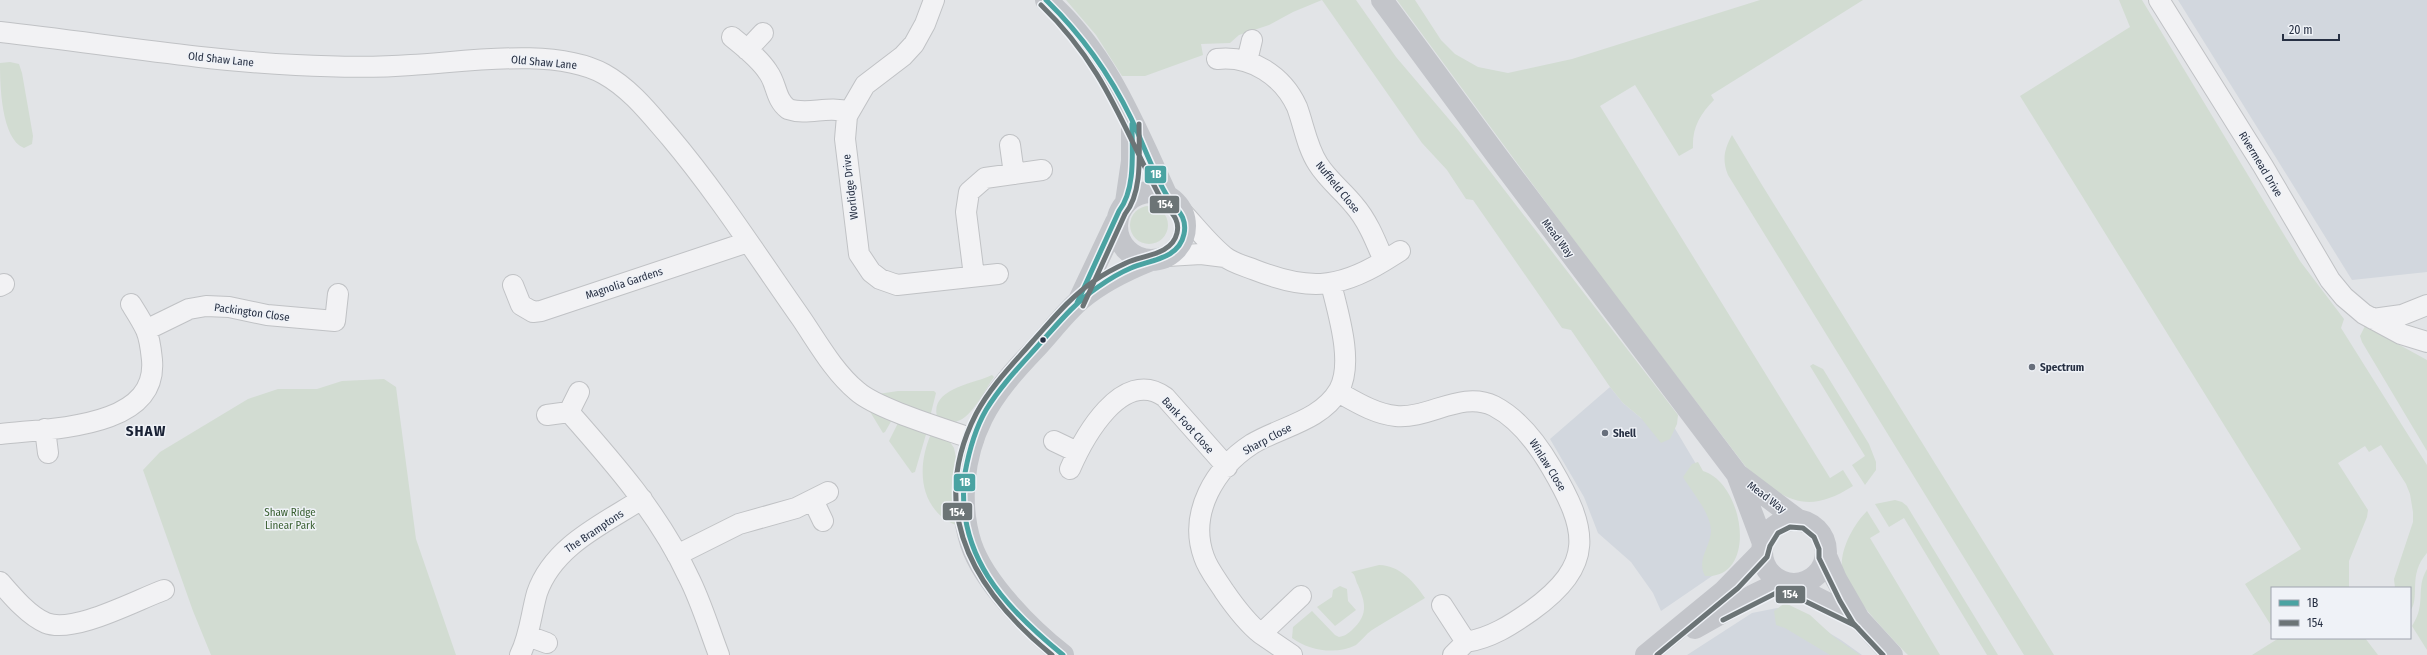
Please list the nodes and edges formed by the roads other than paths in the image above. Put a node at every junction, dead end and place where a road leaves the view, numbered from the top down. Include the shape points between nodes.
1 (934, 0) edge
2 (1046, 0) edge
3 (1382, 0) edge
4 (2159, 0) edge
5 (0, 32) edge
6 (763, 33) dead end
7 (732, 38) dead end
8 (1252, 40) dead end
9 (747, 50) junction
10 (1217, 59) dead end
11 (1248, 61) junction
12 (849, 112) junction
13 (1132, 121) junction
14 (1010, 145) dead end
15 (1042, 170) dead end
16 (1014, 174) junction
17 (1167, 196) junction
18 (1126, 202) junction
19 (1182, 212) junction
20 (1116, 222) junction
21 (748, 242) junction
22 (1225, 257) junction
23 (1159, 258) junction
24 (998, 274) dead end
25 (974, 276) junction
26 (1331, 284) junction
27 (513, 285) dead end
28 (338, 294) dead end
29 (1079, 301) junction
30 (131, 304) dead end
31 (2427, 306) edge
32 (2373, 319) junction
33 (146, 330) junction
34 (2427, 342) edge
35 (579, 392) dead end
36 (1338, 392) junction
37 (569, 412) junction
38 (547, 415) dead end
39 (45, 428) junction
40 (0, 434) edge
41 (973, 439) junction
42 (1054, 441) dead end
43 (48, 453) dead end
44 (1226, 467) junction
45 (1737, 474) junction
46 (642, 499) junction
47 (1798, 520) junction
48 (823, 521) dead end
49 (1762, 548) junction
50 (677, 554) junction
51 (1826, 556) junction
52 (0, 582) edge
53 (1786, 584) junction
54 (164, 590) dead end
55 (1301, 596) dead end
56 (1442, 605) dead end
57 (1859, 619) junction
58 (1261, 634) junction
59 (528, 636) junction
60 (547, 643) dead end
61 (1460, 648) edge
62 (1654, 649) edge
63 (520, 655) edge
64 (719, 655) edge
65 (1063, 655) edge
66 (1292, 655) edge
67 (1892, 655) edge

1 - 12 street, Worlidge Drive via 914,44 903,56 865,85
2 - 13 street via 1093,51 1117,89
3 - 45 street, Mead Way
4 - 32 street, Rivermead Drive via 2330,280 2364,314
5 - 21 street, Old Shaw Lane via 191,57 278,64 401,66 504,59 550,61 590,68 616,82 647,110 690,162
6 - 9 street
7 - 9 street
8 - 11 street
9 - 12 street via 769,72 779,100 788,109 808,111 835,108
10 - 11 street, Nuffield Close
11 - 26 street, Nuffield Close via 1269,72 1291,96 1316,162 1356,206 1374,238 1392,256 1355,277
12 - 25 street, Worlidge Drive via 845,127 847,159 857,243 865,265 880,279 897,285
13 - 17 street
13 - 18 street via 1132,162
14 - 16 street
15 - 16 street
16 - 25 street via 985,178 969,192 966,212
17 - 18 street via 1157,192 1146,192 1135,195
17 - 19 street
18 - 20 street via 1119,211
19 - 22 street
19 - 23 street via 1185,230 1182,239 1178,247
20 - 23 street via 1117,233 1128,252 1136,257
20 - 29 street
21 - 27 street, Magnolia Gardens via 542,311 533,312 521,305
21 - 41 street, Old Shaw Lane via 827,356 859,393
22 - 23 street via 1201,254
22 - 26 street, Nuffield Close via 1271,276 1309,284
23 - 29 street via 1114,277
24 - 25 street, Worlidge Drive
26 - 36 street, Sharp Close via 1345,358 1344,376
28 - 33 street, Packington Close via 335,321 206,306 189,309
29 - 41 street via 1006,381 986,410
30 - 33 street
31 - 32 street via 2402,315
31 - 34 street via 2422,323
32 - 34 street, Rivermead Drive via 2401,334
33 - 39 street via 152,374 145,391 133,405 101,420
35 - 37 street
36 - 44 street, Sharp Close via 1316,412 1253,444
36 - 61 street, Winlaw Close via 1373,410 1396,416 1414,415 1462,402 1479,402 1493,406 1516,422 1534,441 1571,505 1579,527 1580,542 1576,560 1567,579 1550,596 1497,633
37 - 38 street
37 - 46 street
39 - 40 street
39 - 43 street
41 - 65 street via 964,480 971,545 1010,606
42 - 44 street, Bank Foot Close via 1074,461 1094,423 1108,409 1136,391 1150,390 1165,397
44 - 58 street, Sharp Close via 1202,504 1198,531 1201,548 1208,567 1233,604
45 - 47 street, Mead Way
45 - 49 street, Mead Way
46 - 50 street
46 - 59 street, The Bramptons via 569,546 557,557 537,594
47 - 49 street via 1789,520 1773,527
47 - 51 street via 1810,525 1820,534 1826,548
48 - 50 street via 820,496 796,508 739,524
49 - 53 street via 1768,573
49 - 62 street via 1724,591
50 - 64 street via 697,595
51 - 53 street via 1817,576 1808,582
51 - 57 street
52 - 54 street via 31,613 51,624 76,622 110,601
53 - 57 street
53 - 62 street via 1752,596
55 - 58 street
56 - 61 street, Winlaw Close
57 - 67 street
58 - 66 street, Sharp Close
59 - 60 street
59 - 63 street, The Bramptons

